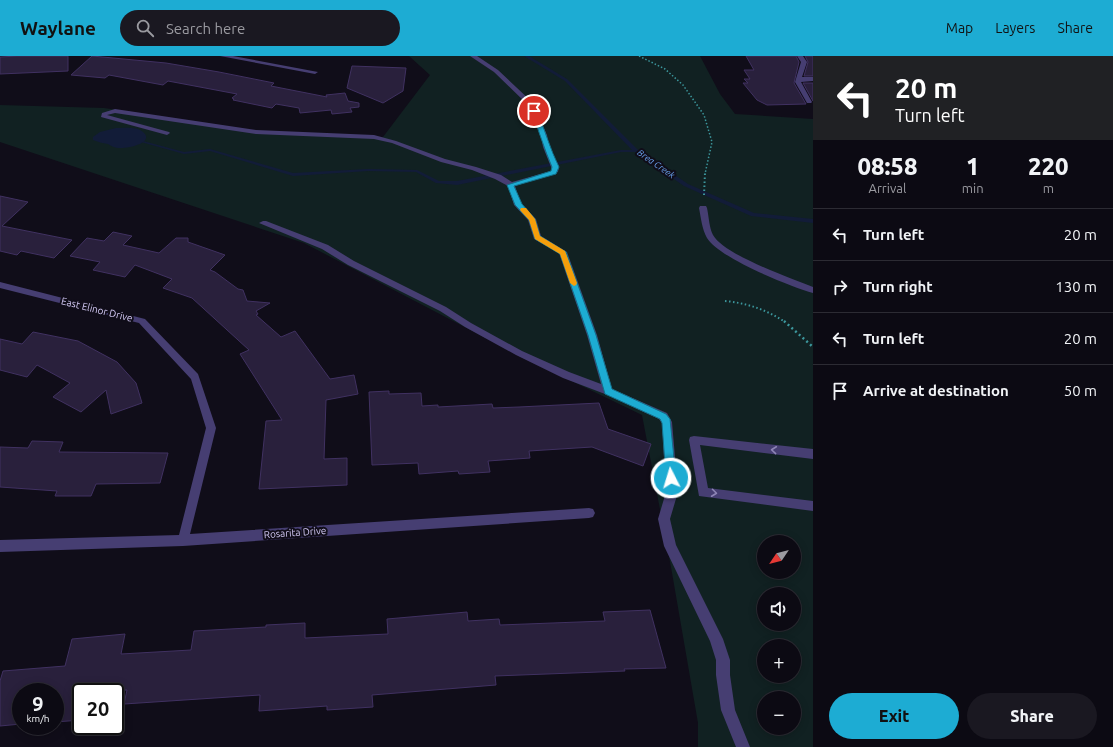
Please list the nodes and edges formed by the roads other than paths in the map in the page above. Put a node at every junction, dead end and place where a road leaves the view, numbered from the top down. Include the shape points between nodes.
1 (223, 56) edge
2 (473, 56) edge
3 (800, 56) edge
4 (315, 72) dead end
5 (799, 78) junction
6 (813, 79) edge
7 (809, 102) dead end
8 (167, 133) dead end
9 (511, 185) junction
10 (703, 208) road end
11 (263, 223) dead end
12 (0, 285) edge
13 (813, 290) edge
14 (608, 391) junction
15 (813, 454) edge
16 (813, 506) edge
17 (589, 513) dead end
18 (183, 540) junction
19 (0, 546) edge
20 (743, 747) edge

1 - 4 street
2 - 9 street via 496,71 530,103 555,167 554,172
3 - 5 street via 805,66
5 - 6 street
5 - 7 street via 798,82
8 - 9 street via 104,117 104,114 115,111 256,132 374,137 451,164 474,168
9 - 14 street via 518,205 532,219 537,237 563,252 592,335
10 - 13 street via 711,237 724,250
11 - 14 street via 325,247 351,263 443,309 520,354
12 - 18 street, East Elinor Drive via 142,321 195,377 211,428
14 - 20 street via 663,416 666,422 672,492 664,519 670,546 718,646 723,660 728,710
15 -> 16 street via 694,440 703,492
17 - 18 street, Rosarita Drive
18 - 19 street, Rosarita Drive

